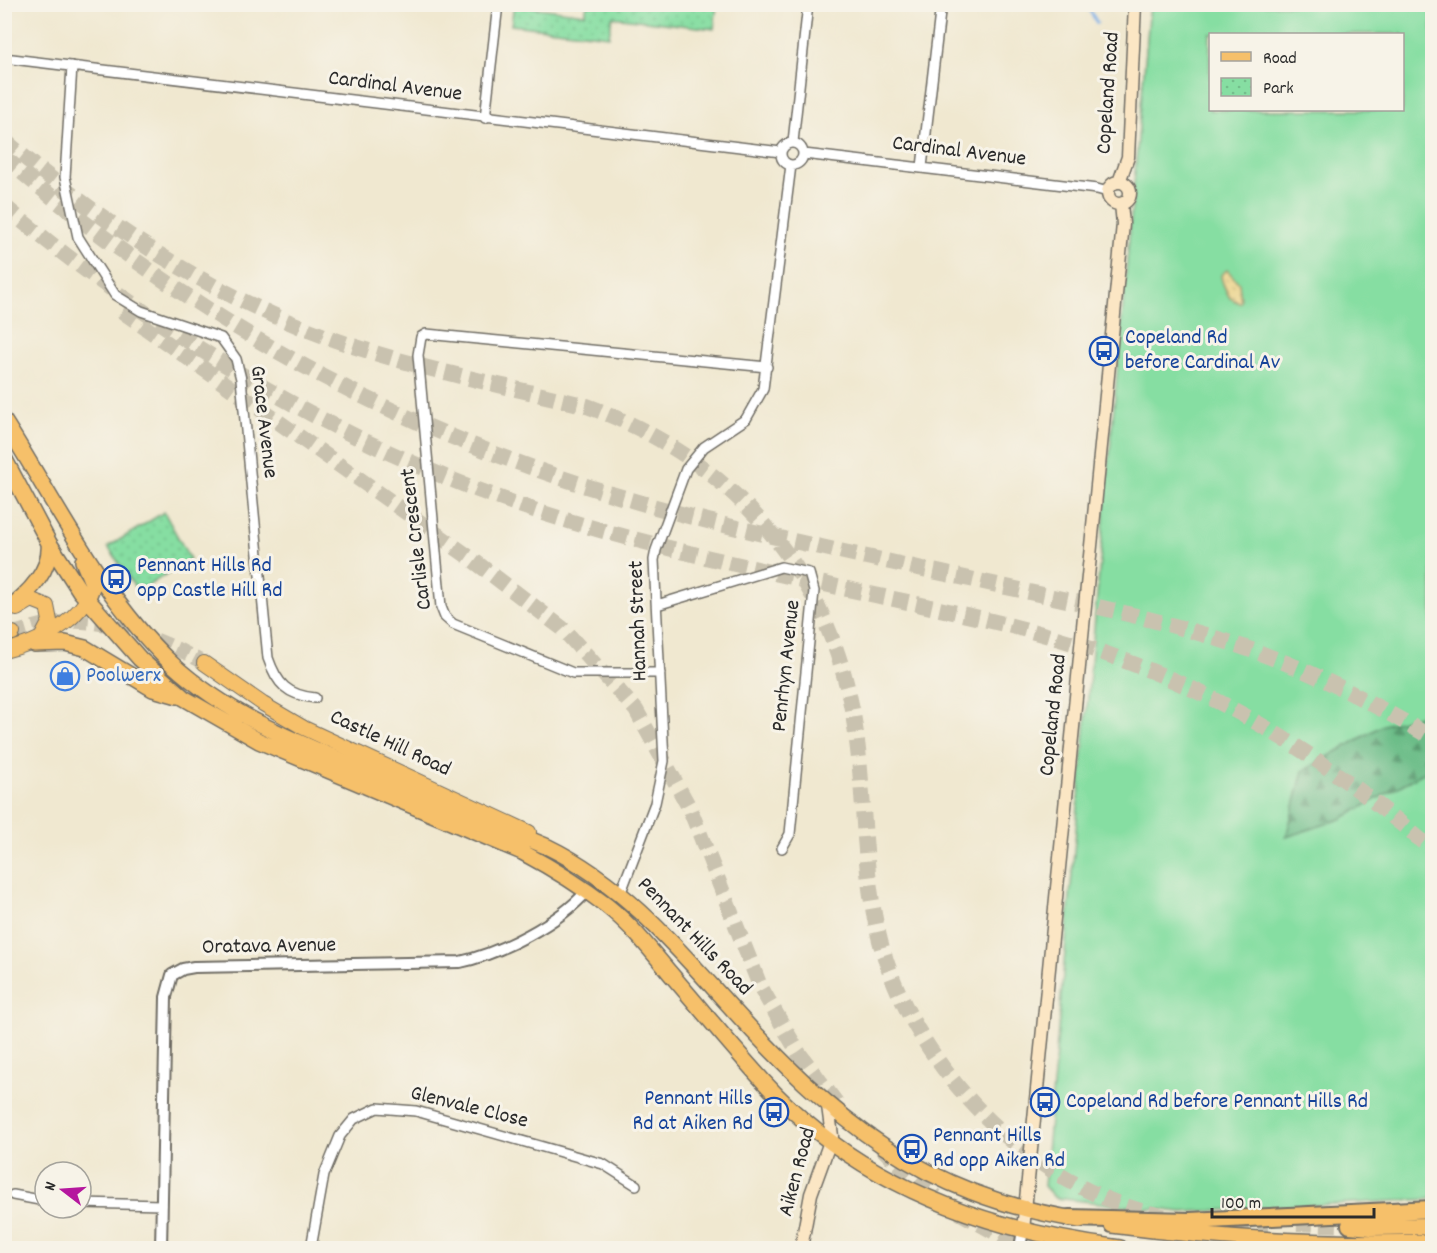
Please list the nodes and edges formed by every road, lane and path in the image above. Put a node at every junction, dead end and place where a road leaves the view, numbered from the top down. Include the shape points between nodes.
1 (498, 4) edge
2 (808, 4) edge
3 (941, 4) edge
4 (1135, 4) edge
5 (4, 58) edge
6 (72, 66) junction
7 (485, 118) junction
8 (793, 142) junction
9 (781, 152) junction
10 (804, 154) junction
11 (790, 165) junction
12 (922, 167) junction
13 (1119, 182) junction
14 (1108, 192) junction
15 (1121, 204) junction
16 (767, 367) junction
17 (4, 421) edge
18 (4, 458) edge
19 (74, 538) junction
20 (49, 543) junction
21 (87, 600) junction
22 (657, 605) junction
23 (4, 614) edge
24 (34, 644) junction
25 (4, 651) edge
26 (204, 663) tunnel mouth
27 (660, 673) junction
28 (184, 698) junction
29 (315, 698) dead end
30 (782, 848) dead end
31 (563, 854) junction
32 (587, 891) junction
33 (621, 892) junction
34 (828, 1106) junction
35 (830, 1142) junction
36 (636, 1185) dead end
37 (13, 1195) dead end
38 (33, 1199) edge
39 (93, 1203) edge
40 (162, 1205) junction
41 (1025, 1208) junction
42 (1432, 1209) edge
43 (1069, 1218) junction
44 (1350, 1225) tunnel mouth
45 (1432, 1226) edge
46 (1023, 1230) junction
47 (1432, 1242) edge
48 (164, 1248) edge
49 (311, 1248) edge
50 (801, 1248) edge
51 (1020, 1248) edge
52 (1120, 1248) edge

1 - 7 street
2 - 8 street
3 - 12 street
4 - 13 main road, Copeland Road via 1128,157
5 - 6 street, Cardinal Avenue
6 - 7 street, Cardinal Avenue
6 - 29 street, Grace Avenue via 65,177 78,237 115,295 141,311 221,338 236,359 268,658 276,680 289,693
7 - 9 street, Cardinal Avenue
8 - 9 street
8 - 10 street via 800,145
9 - 11 street via 784,162
10 - 11 street via 798,164
10 - 12 street, Cardinal Avenue
11 - 16 street, Hannah Street
12 - 14 street, Cardinal Avenue
13 - 14 main road
13 - 15 main road via 1130,194
14 - 15 main road via 1112,201
15 - 41 main road, Copeland Road via 1123,224 1095,525
16 - 22 street, Hannah Street via 763,389 746,419 704,447 686,469 656,550
16 - 27 street, Carlisle Crescent via 417,334 445,617 453,624 573,674
17 - 19 highway, Pennant Hills Road
18 - 20 highway, Pennant Hills Road
19 - 21 highway via 92,583
19 - 31 highway, Pennant Hills Road via 143,633 172,664 209,694 258,724
20 - 21 highway, Pennant Hills Road
20 - 23 highway via 47,561 38,580
21 - 24 main road via 61,626
21 - 28 highway, Pennant Hills Road via 140,659
22 - 27 street, Hannah Street
22 - 30 street, Penrhyn Avenue via 781,567 808,573 814,591 790,834
23 - 24 main road via 29,600 45,604 50,612 50,625
24 - 25 main road
24 - 28 highway via 65,643 85,648 153,689
26 - 31 main road, Castle Hill Road via 295,723 540,837
27 - 33 street, Hannah Street via 664,761 661,781
28 - 32 highway, Pennant Hills Road via 252,738 522,852
31 - 33 highway, Pennant Hills Road
32 - 35 highway, Pennant Hills Road via 637,934 764,1082
32 - 40 street, Oratava Avenue via 579,901 526,935 498,950 460,962 194,967 172,975 166,997
33 - 34 highway, Pennant Hills Road
34 - 35 main road, Aiken Road
34 - 41 highway, Pennant Hills Road via 862,1133 948,1183
35 - 46 highway, Pennant Hills Road via 928,1199 970,1216
35 - 50 main road, Aiken Road via 811,1194
36 - 49 street, Glenvale Close via 603,1164 416,1111 376,1108 354,1119 340,1136 324,1175
37 - 38 street
39 - 40 street
40 - 48 street, Oratava Avenue
41 - 43 highway, Pennant Hills Road
41 - 46 main road, Copeland Road
42 - 43 highway via 1190,1221
43 - 47 highway, Pennant Hills Road via 1211,1237 1285,1242
44 - 45 highway
46 - 51 street
46 - 52 highway, Pennant Hills Road

